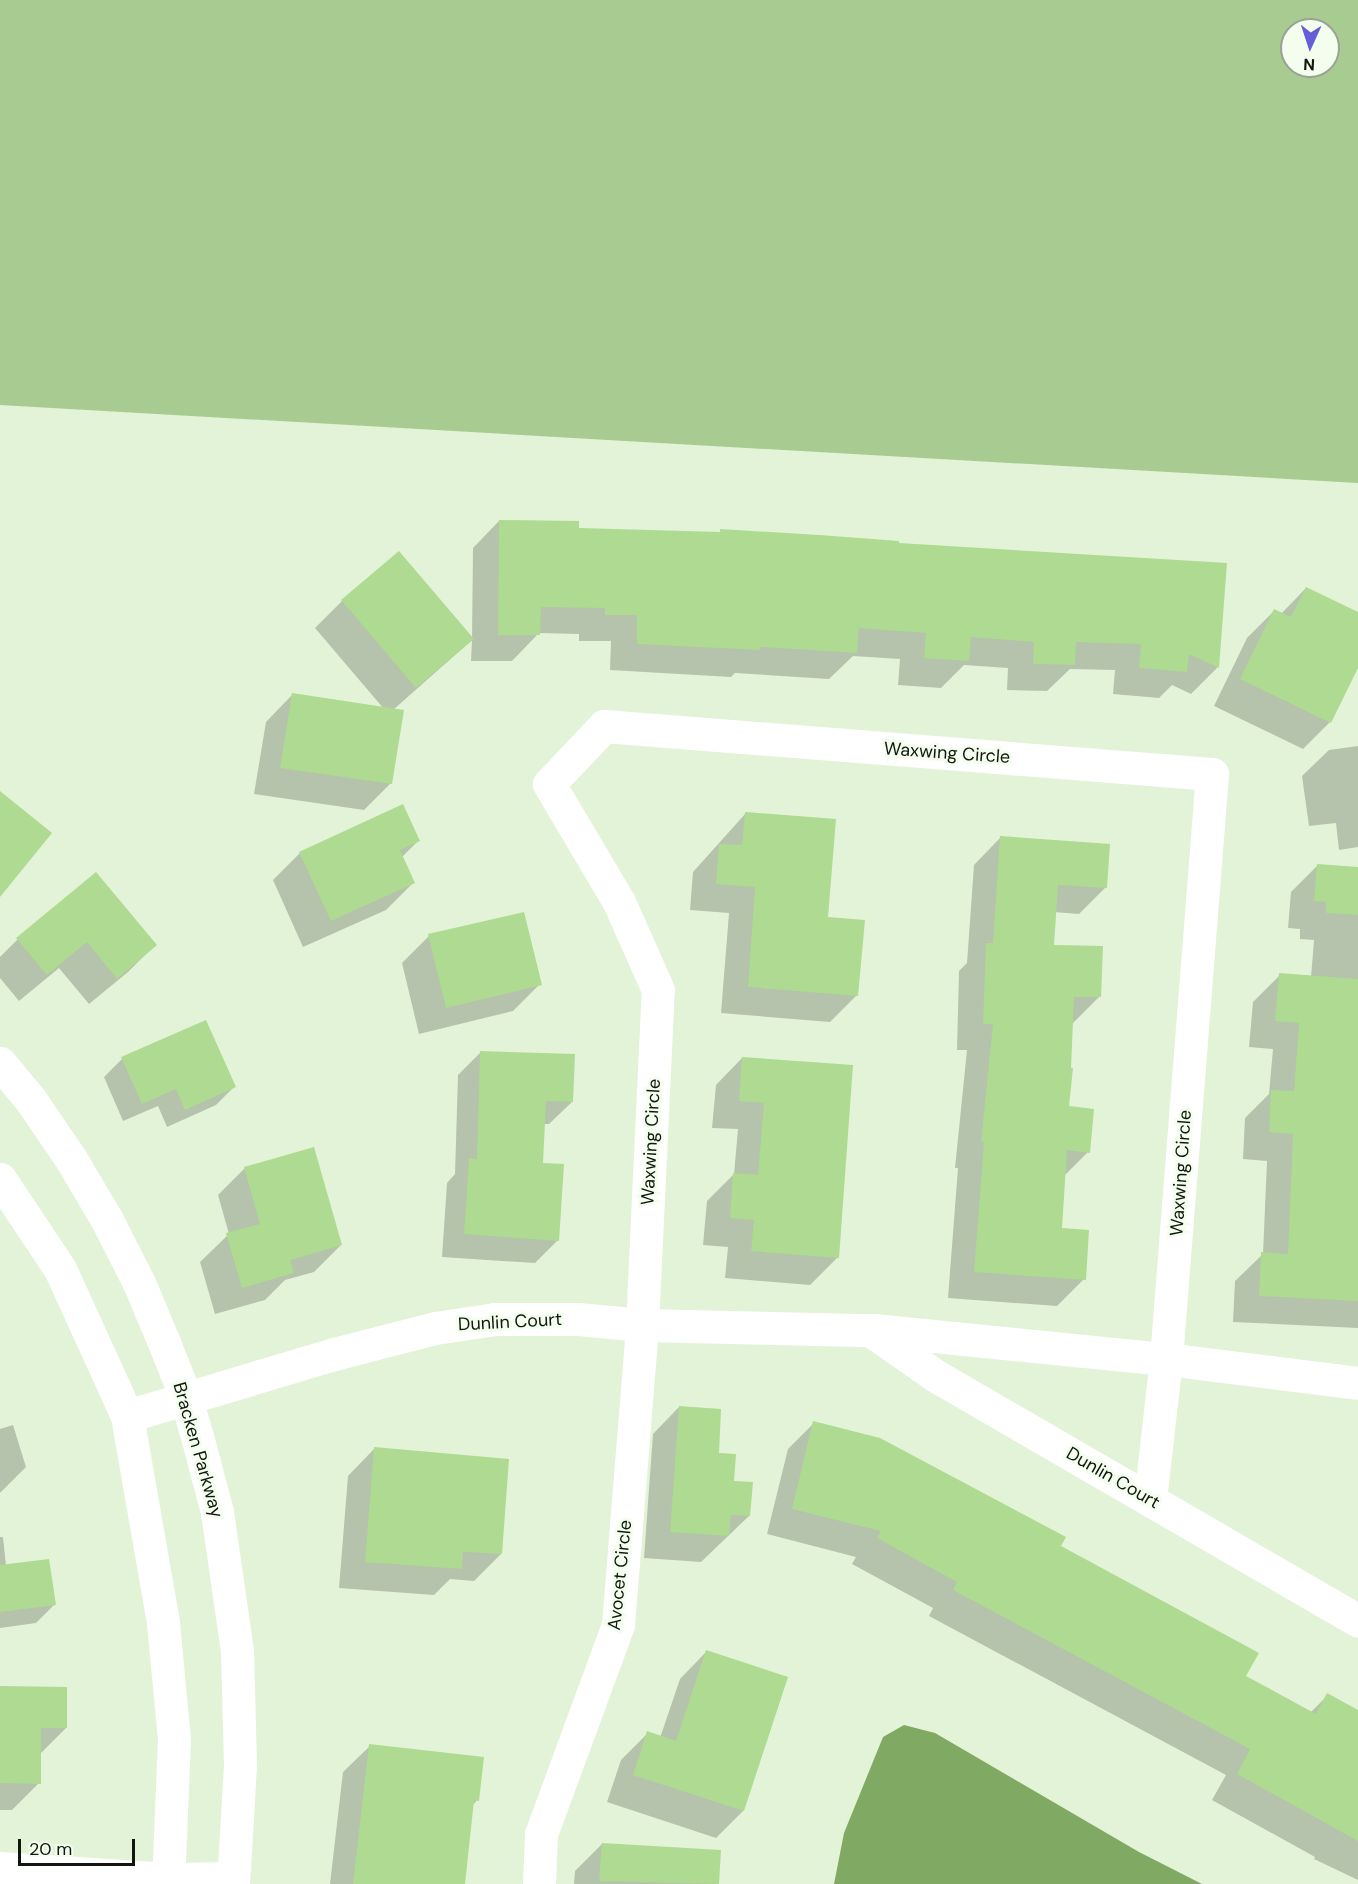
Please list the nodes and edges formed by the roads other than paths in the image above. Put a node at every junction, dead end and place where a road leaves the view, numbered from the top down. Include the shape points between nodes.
1 (0, 1063) edge
2 (0, 1179) edge
3 (642, 1325) junction
4 (870, 1330) junction
5 (1166, 1359) junction
6 (1358, 1383) edge
7 (186, 1398) junction
8 (127, 1416) junction
9 (1150, 1499) junction
10 (1358, 1622) edge
11 (0, 1868) edge
12 (168, 1881) edge
13 (233, 1881) edge
14 (538, 1884) edge

1 - 7 street, Bracken Parkway via 71,1159 107,1220 139,1283
2 - 8 street via 60,1269
3 - 4 street, Dunlin Court
3 - 5 street, Waxwing Circle via 658,990 619,902 549,784 604,726 1212,774
3 - 7 street, Dunlin Court via 578,1318 495,1319 435,1328
3 - 14 street, Avocet Circle via 618,1625 541,1834
4 - 5 street, Dunlin Court
4 - 9 street, Dunlin Court via 936,1376
5 - 6 street, Dunlin Court
5 - 9 street, Waxwing Circle
7 - 8 street, Dunlin Court
7 - 13 street, Bracken Parkway via 217,1512 237,1650 240,1766
8 - 12 street via 164,1623 174,1740
9 - 10 street, Dunlin Court
11 - 12 street
12 - 13 street

